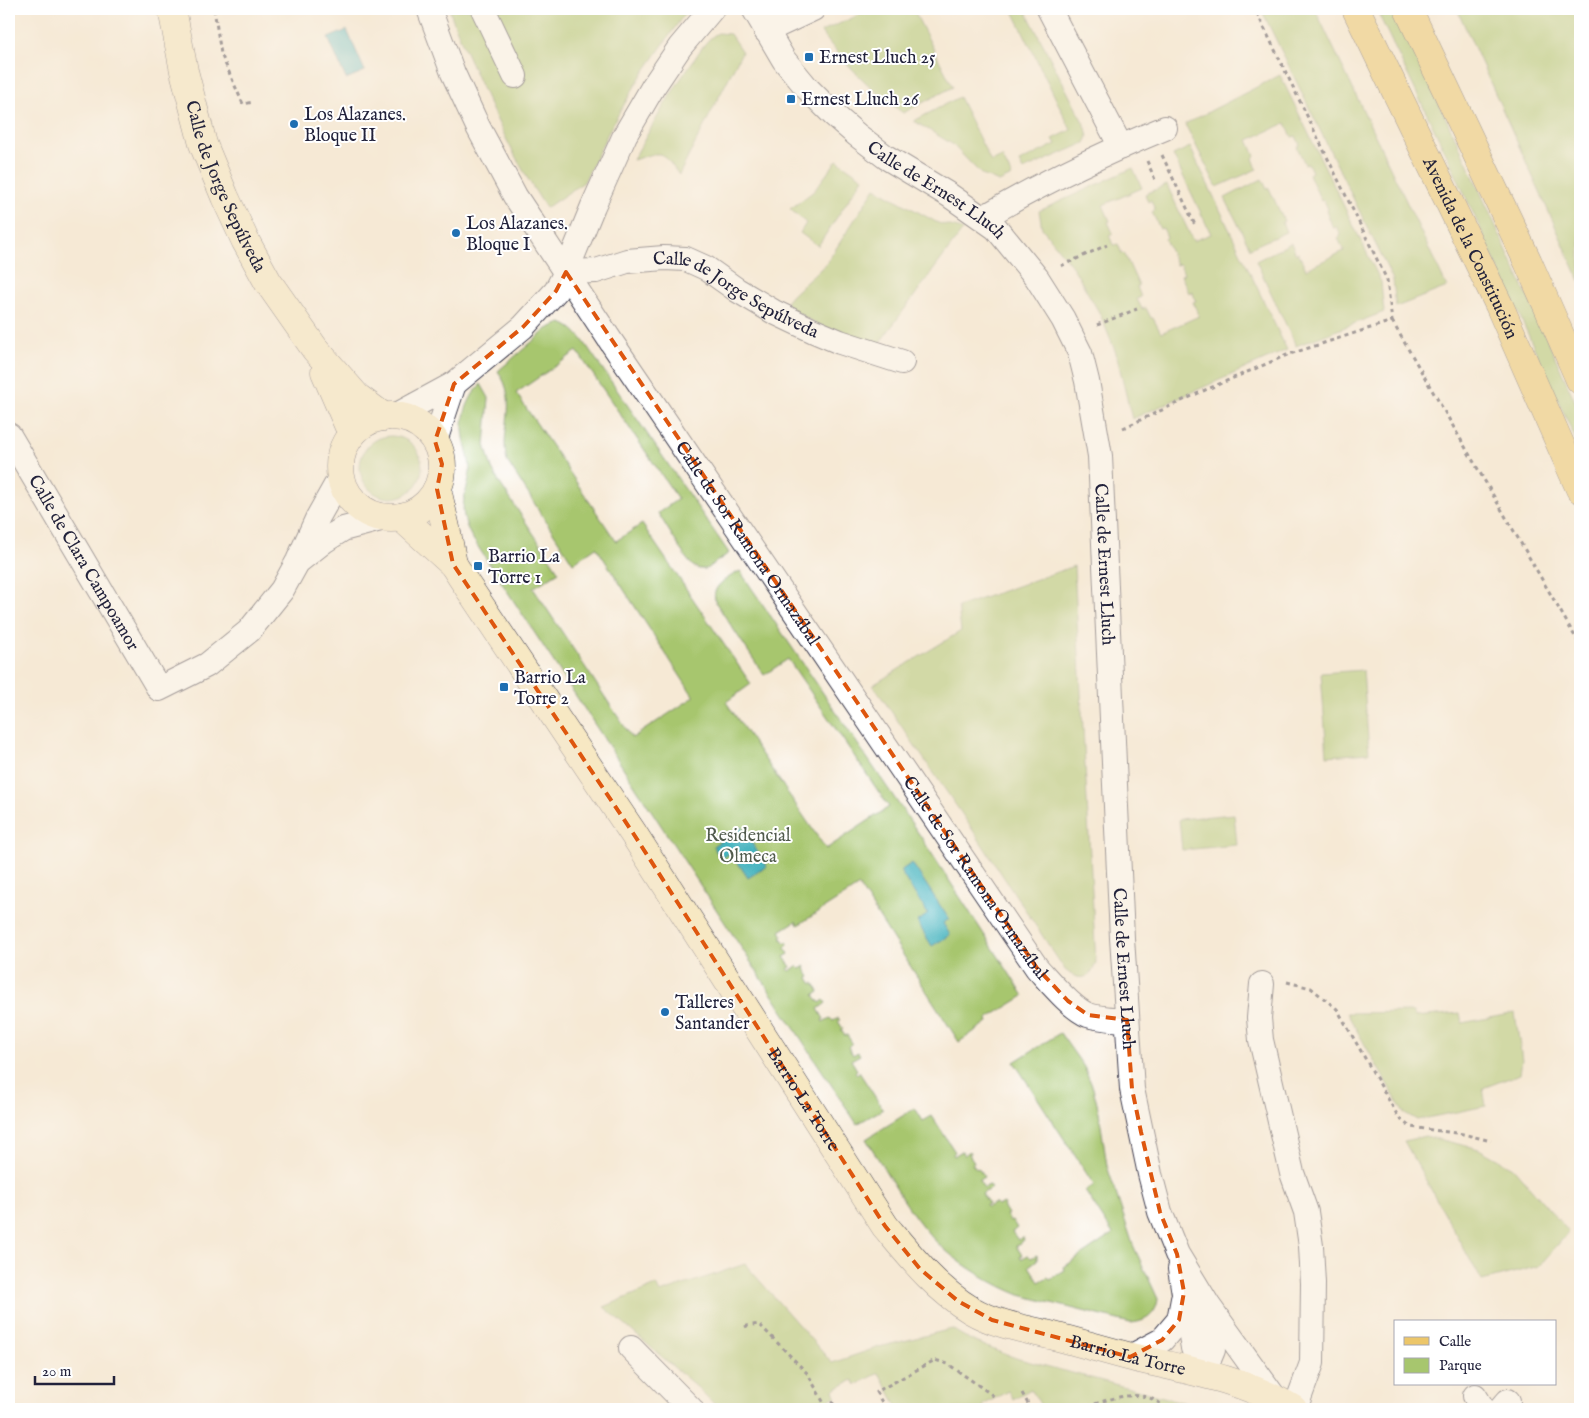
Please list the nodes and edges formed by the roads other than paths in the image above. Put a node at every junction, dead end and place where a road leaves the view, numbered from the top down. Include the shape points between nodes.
1 (172, 9) edge
2 (430, 9) edge
3 (483, 9) edge
4 (712, 9) edge
5 (754, 9) edge
6 (813, 9) edge
7 (1049, 9) edge
8 (1356, 9) edge
9 (1408, 9) edge
10 (766, 31) junction
11 (515, 76) dead end
12 (1165, 128) dead end
13 (1121, 147) junction
14 (983, 218) junction
15 (566, 272) junction
16 (315, 349) junction
17 (902, 362) dead end
18 (1580, 380) edge
19 (454, 384) junction
20 (390, 416) junction
21 (352, 434) junction
22 (9, 435) edge
23 (435, 440) junction
24 (341, 476) junction
25 (437, 489) junction
26 (1580, 489) edge
27 (393, 517) junction
28 (298, 561) junction
29 (453, 564) junction
30 (1262, 984) road end
31 (1127, 1020) junction
32 (1177, 1254) junction
33 (1184, 1292) junction
34 (1208, 1305) junction
35 (631, 1348) dead end
36 (1130, 1356) junction
37 (1203, 1374) junction
38 (1288, 1406) edge
39 (691, 1409) edge

1 - 16 main road, Calle de Jorge Sepúlveda via 203,144 224,197 268,282
2 - 15 street, Calle de Sor Ramona Ormazábal via 453,74 491,152 515,196
3 - 11 street
4 - 15 street via 680,47 625,135
5 - 10 street, Calle de Ernest Lluch
6 - 10 street
7 - 13 street
8 - 26 main road, Avenida de la Constitución via 1499,305
9 - 18 main road
10 - 14 street, Calle de Ernest Lluch via 784,60 839,120 886,157
12 - 13 street
13 - 14 street via 1026,192
14 - 31 street, Calle de Ernest Lluch via 1012,246 1063,319 1080,353 1096,430 1100,456
15 - 17 street, Calle de Jorge Sepúlveda via 596,271 627,261 686,259 706,268 774,312 840,342
15 - 19 street via 556,292 523,326
15 - 31 street, Calle de Sor Ramona Ormazábal via 1036,968 1068,1001 1088,1015
16 - 20 main road, Calle de Jorge Sepúlveda via 357,397
16 - 21 main road, Calle de Jorge Sepúlveda
19 - 20 street
19 - 23 street
20 - 21 main road via 373,420
20 - 23 main road via 418,424
21 - 24 main road via 344,447
22 - 28 street, Calle de Clara Campoamor via 159,690 207,665 249,631 282,590
23 - 25 main road, Barrio La Torre via 442,464
24 - 27 main road, Barrio La Torre via 346,491 356,504 370,513
24 - 28 street
25 - 27 main road, Barrio La Torre via 419,510
25 - 29 main road, Barrio La Torre
27 - 28 street via 343,529
27 - 29 main road, Barrio La Torre
29 - 36 main road, Barrio La Torre via 633,833 885,1226 920,1269 958,1301 992,1320
30 - 38 street via 1261,1040 1292,1172 1306,1212 1311,1246 1312,1363
31 - 32 street, Calle de Ernest Lluch via 1132,1090 1160,1212
32 - 33 street, Calle de Ernest Lluch
32 - 34 street, Calle de Ernest Lluch
33 - 36 street, Calle de Ernest Lluch via 1179,1320 1162,1340
33 - 37 street, Calle de Ernest Lluch via 1193,1348
34 - 37 street, Calle de Ernest Lluch via 1213,1350
34 - 38 street, Calle de Ernest Lluch
35 - 39 street
36 - 37 main road, Barrio La Torre
37 - 38 main road, Barrio La Torre via 1241,1385

